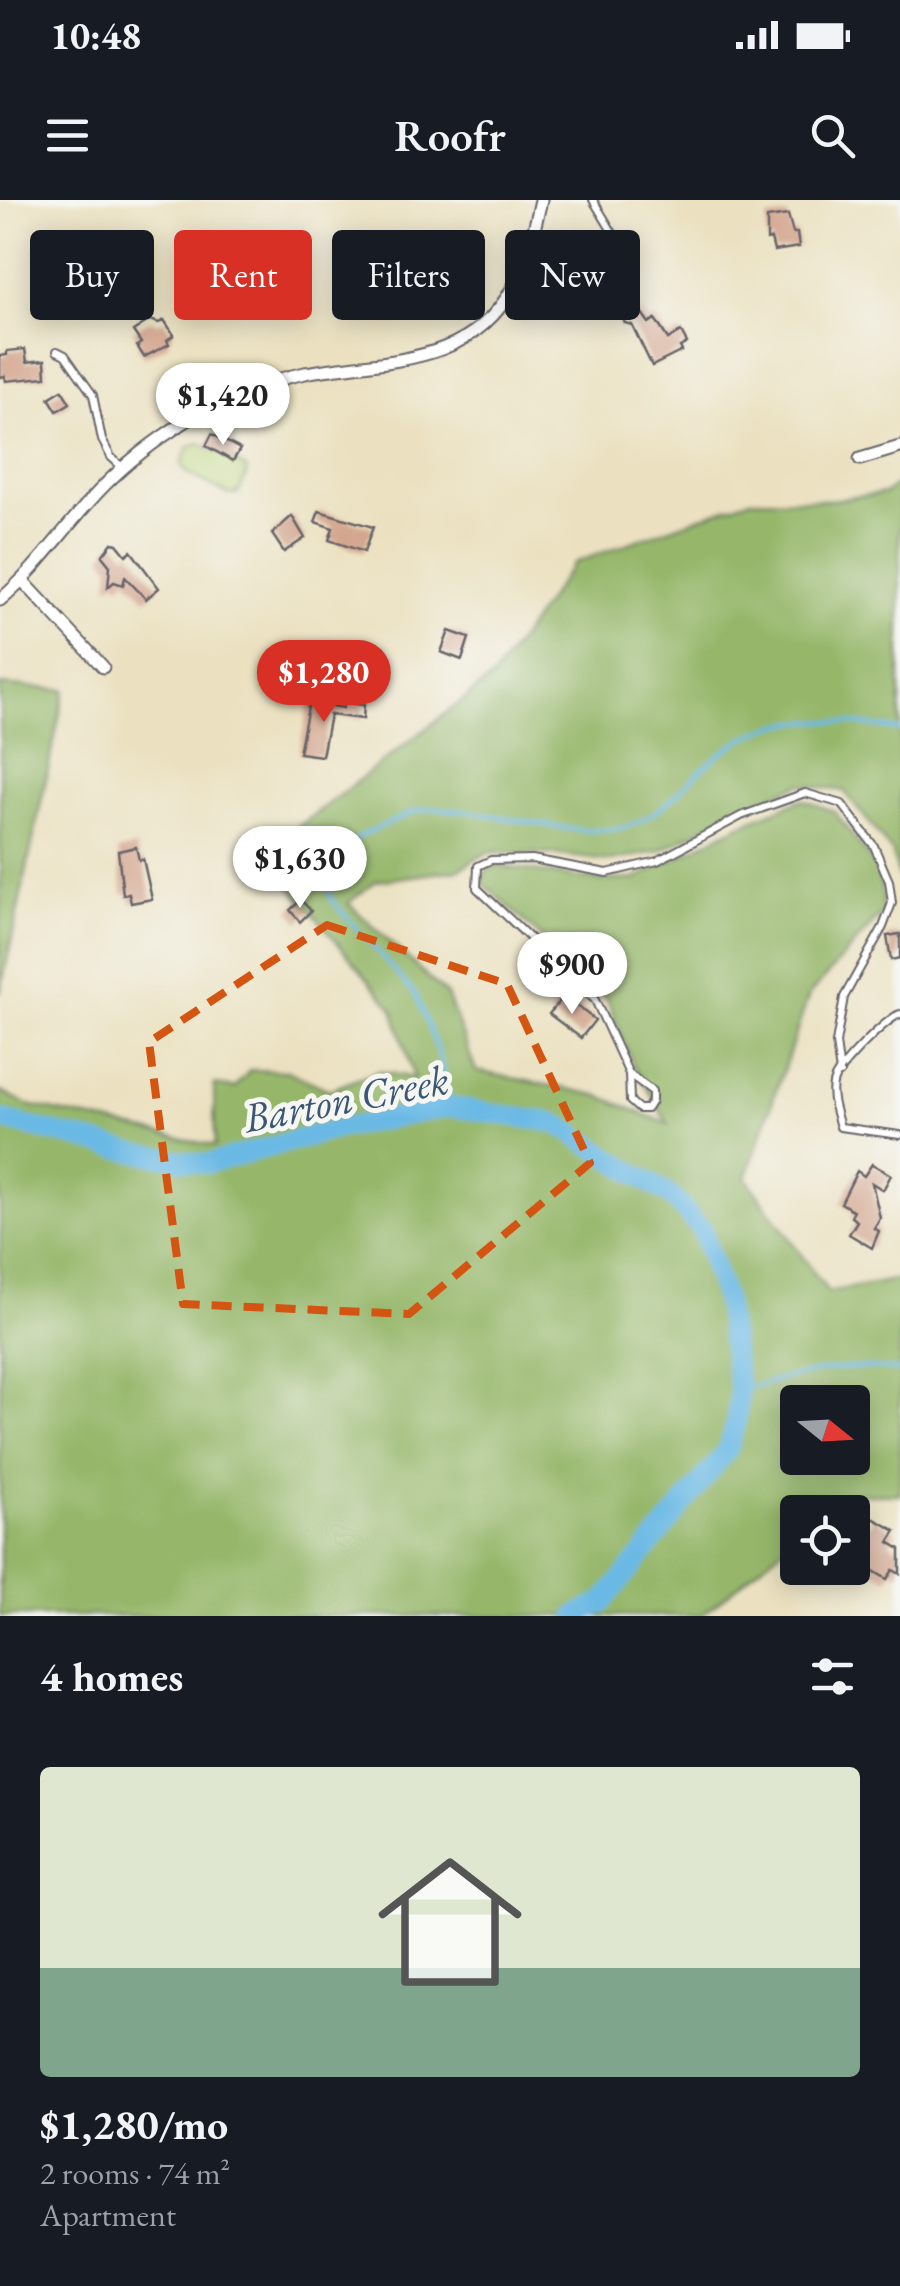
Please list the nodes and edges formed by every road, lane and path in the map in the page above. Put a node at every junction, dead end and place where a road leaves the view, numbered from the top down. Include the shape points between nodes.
1 (541, 200) edge
2 (593, 200) edge
3 (611, 230) edge
4 (57, 351) dead end
5 (900, 447) edge
6 (860, 459) dead end
7 (123, 468) junction
8 (23, 581) junction
9 (0, 600) edge
10 (103, 668) dead end
11 (887, 916) junction
12 (900, 916) edge
13 (900, 1014) edge
14 (840, 1073) junction
15 (629, 1074) junction
16 (900, 1135) edge

1 - 7 street via 513,288 460,343 423,358 246,389 172,430
2 - 3 lane
4 - 7 lane via 93,395 102,440
5 - 6 street
7 - 8 street
8 - 9 street
8 - 10 street
11 - 12 lane
11 - 14 lane via 844,997 836,1043
11 - 15 lane via 889,881 874,846 842,804 805,793 741,816 657,861 608,874 532,860 483,862 477,888 595,1000
13 - 14 lane
14 - 16 lane via 833,1100 840,1127
15 - 15 lane via 630,1102 647,1109 652,1092

